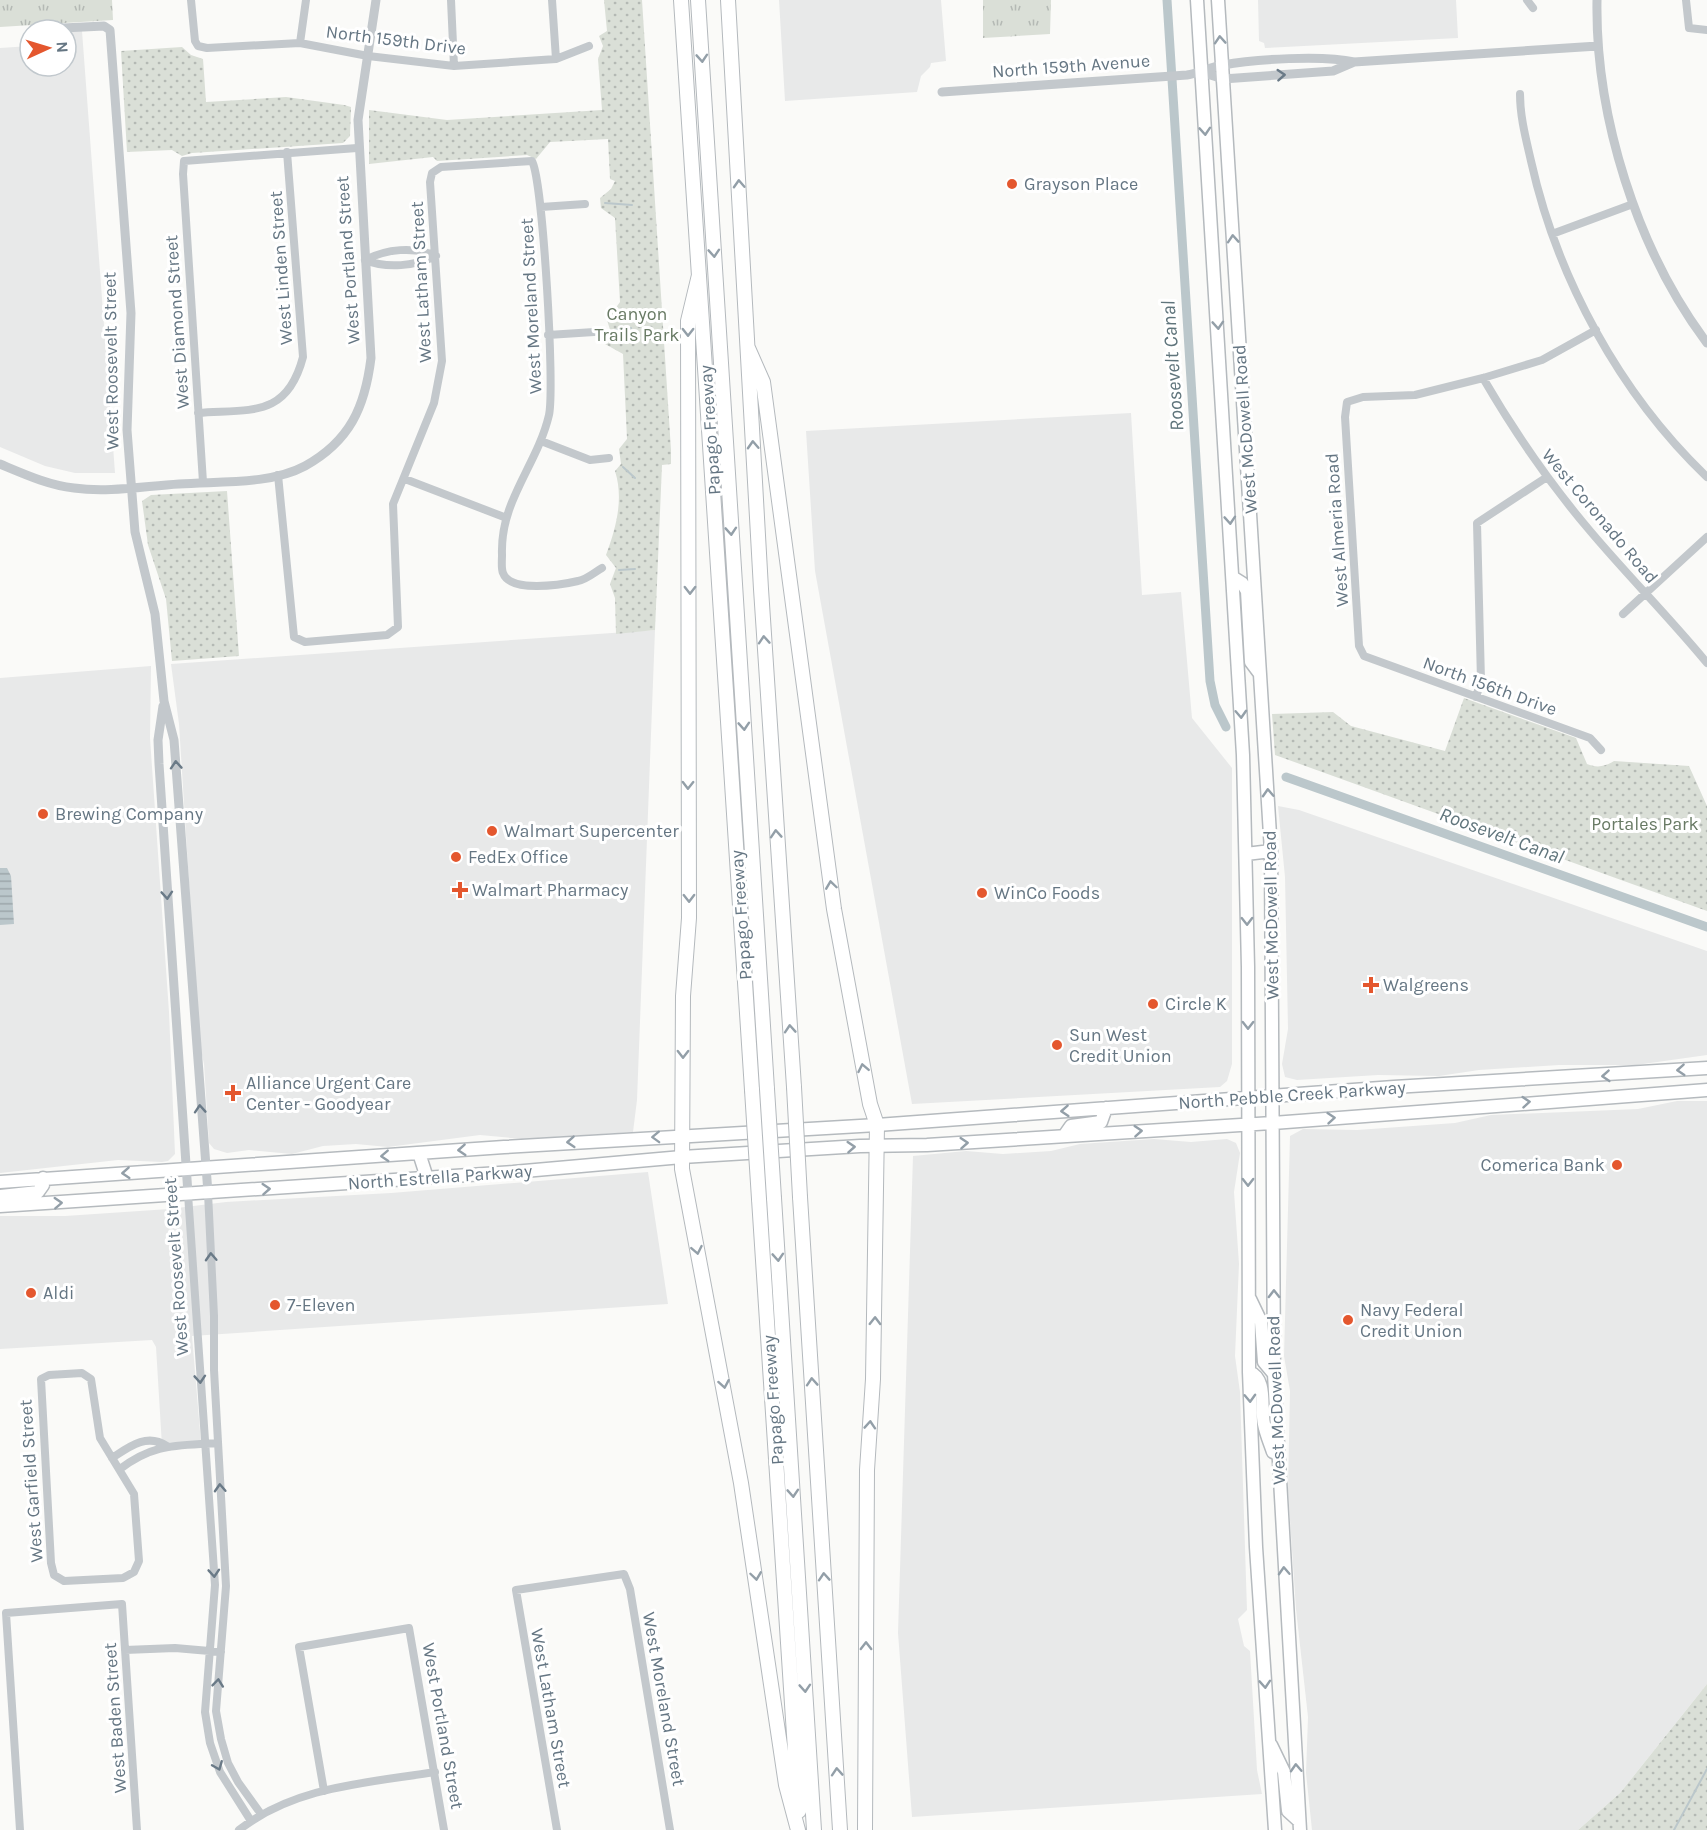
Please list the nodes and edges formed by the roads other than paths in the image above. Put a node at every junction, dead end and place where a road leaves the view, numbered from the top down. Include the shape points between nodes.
1 (191, 0) edge
2 (306, 0) edge
3 (376, 0) edge
4 (451, 0) edge
5 (552, 0) edge
6 (681, 0) edge
7 (698, 0) edge
8 (728, 0) edge
9 (1197, 0) edge
10 (1218, 0) edge
11 (1527, 0) edge
12 (1597, 0) edge
13 (1686, 0) edge
14 (1533, 8) dead end
15 (78, 27) edge
16 (1707, 30) edge
17 (300, 43) junction
18 (589, 46) dead end
19 (1598, 46) junction
20 (368, 56) junction
21 (556, 59) junction
22 (1354, 62) junction
23 (1222, 65) junction
24 (454, 66) junction
25 (1201, 72) junction
26 (1223, 79) junction
27 (942, 92) dead end
28 (1520, 94) dead end
29 (357, 148) junction
30 (287, 152) junction
31 (432, 173) joint
32 (585, 204) dead end
33 (1633, 204) junction
34 (541, 207) junction
35 (1552, 234) junction
36 (436, 256) junction
37 (365, 260) junction
38 (699, 275) junction
39 (1596, 330) junction
40 (594, 332) dead end
41 (548, 335) junction
42 (1707, 343) edge
43 (748, 348) junction
44 (1483, 378) junction
45 (198, 413) junction
46 (541, 441) junction
47 (609, 458) dead end
48 (0, 464) edge
49 (278, 474) junction
50 (1547, 477) junction
51 (1707, 477) edge
52 (405, 479) junction
53 (202, 482) junction
54 (131, 487) junction
55 (504, 517) junction
56 (1707, 537) edge
57 (602, 568) dead end
58 (1234, 578) junction
59 (1645, 594) junction
60 (1623, 614) dead end
61 (1364, 656) joint
62 (1707, 663) edge
63 (1261, 675) junction
64 (1476, 697) junction
65 (164, 701) junction
66 (1601, 750) dead end
67 (1271, 851) junction
68 (1246, 854) junction
69 (1707, 1068) edge
70 (1707, 1090) edge
71 (1273, 1096) junction
72 (1248, 1098) junction
73 (1106, 1108) junction
74 (1273, 1123) junction
75 (1249, 1124) junction
76 (877, 1125) junction
77 (1064, 1136) junction
78 (682, 1138) junction
79 (879, 1147) junction
80 (419, 1153) junction
81 (682, 1157) junction
82 (206, 1167) junction
83 (185, 1168) junction
84 (428, 1178) junction
85 (43, 1179) junction
86 (0, 1182) edge
87 (208, 1193) junction
88 (188, 1194) junction
89 (0, 1196) edge
90 (0, 1206) edge
91 (1248, 1295) junction
92 (1249, 1372) junction
93 (1275, 1374) junction
94 (218, 1443) junction
95 (133, 1444) junction
96 (205, 1444) junction
97 (167, 1446) junction
98 (139, 1455) junction
99 (112, 1458) junction
100 (1278, 1464) junction
101 (120, 1469) junction
102 (624, 1574) joint
103 (125, 1650) junction
104 (209, 1651) junction
105 (221, 1652) junction
106 (4, 1653) edge
107 (1268, 1738) junction
108 (435, 1772) junction
109 (324, 1791) junction
110 (261, 1814) junction
111 (251, 1821) junction
112 (1300, 1825) edge
113 (20, 1830) edge
114 (137, 1830) edge
115 (239, 1830) edge
116 (444, 1830) edge
117 (557, 1830) edge
118 (670, 1830) edge
119 (799, 1830) edge
120 (814, 1830) edge
121 (840, 1830) edge
122 (865, 1830) edge
123 (1275, 1830) edge

1 - 17 street, North 159th Drive via 198,46
2 - 17 street
3 - 20 street, West Portland Street
4 - 24 street
5 - 21 street
6 - 38 highway, Papago Freeway
7 -> 120 highway, bridge
43 -> 8 highway
9 - 25 main road, West McDowell Road
23 -> 10 main road, West McDowell Road
11 - 14 street
12 - 19 street
13 - 16 street via 1689,28
15 - 54 street, West Roosevelt Street via 104,26 110,30 131,313 127,430
17 - 20 street, North 159th Drive
18 - 21 street, North 159th Drive
19 - 22 street, North 159th Avenue
19 - 33 street via 1609,123
20 - 24 street, North 159th Drive
20 - 29 street, West Portland Street
21 - 24 street, North 159th Drive
22 - 23 street, North 159th Avenue via 1334,58
26 -> 22 street, North 159th Avenue via 1334,71
23 - 25 street, North 159th Avenue
23 - 26 main road, West McDowell Road
25 - 26 street, North 159th Avenue
25 - 27 street, North 159th Avenue
25 -> 58 main road, West McDowell Road
63 -> 26 main road, West McDowell Road
28 - 35 street via 1520,112
29 - 30 street
29 - 37 street, West Portland Street
30 - 45 street, West Linden Street via 303,357 297,380 287,395 273,404
30 - 45 street, West Diamond Street via 184,161
31 - 34 street, West Moreland Street via 441,167 532,161
31 - 36 street, West Latham Street
32 - 34 street
33 - 35 street
33 - 42 street via 1678,298
34 - 41 street, West Moreland Street
35 - 39 street
36 - 37 street via 422,262 380,266
36 - 37 street via 422,249 379,252
36 - 52 street, West Latham Street via 440,379
37 - 49 street, West Portland Street via 371,358 360,410 324,453 296,470
38 -> 78 highway via 688,321 689,918 683,996
38 - 119 highway, Papago Freeway, bridge
39 - 44 street via 1542,360
39 - 51 street via 1642,401
40 - 41 street
41 - 46 street, West Moreland Street via 552,398
76 -> 43 highway via 834,909 763,382
121 -> 43 highway, bridge
44 - 50 street, West Coronado Road via 1518,438
44 - 61 street, West Almeria Road via 1415,395 1363,397 1347,402 1359,646
45 - 53 street, West Diamond Street
46 - 47 street via 590,460
46 - 55 street, West Moreland Street
48 - 54 street, West Portland Street via 57,485
49 - 52 street, West Latham Street via 294,637 305,642 387,636 398,627 393,504
49 - 53 street, West Portland Street
50 - 59 street, West Coronado Road
50 - 64 street via 1477,523 1481,681
52 - 55 street
53 - 54 street, West Portland Street
54 - 65 street, West Roosevelt Street via 135,532 156,614
55 - 57 street, West Moreland Street via 502,573 509,583 519,586 581,581
56 - 59 street
58 - 63 main road via 1247,591 1251,662
58 -> 68 main road, West McDowell Road
59 - 60 street
59 - 62 street, West Coronado Road
61 - 64 street, North 156th Drive
67 -> 63 main road, West McDowell Road
64 - 66 street, North 156th Drive via 1590,738
82 -> 65 street, West Roosevelt Street via 174,740
65 -> 83 street, West Roosevelt Street via 158,748
67 - 68 main road
67 - 71 main road, West McDowell Road
68 -> 72 main road, West McDowell Road
69 -> 71 main road, North Pebble Creek Parkway
74 -> 70 main road, North Pebble Creek Parkway
71 - 72 main road, North Pebble Creek Parkway
71 - 74 main road, West McDowell Road
72 - 73 main road, North Pebble Creek Parkway
72 - 75 main road, West McDowell Road
73 -> 76 main road, North Pebble Creek Parkway
73 - 77 main road via 1101,1122 1071,1126
74 - 75 main road, North Pebble Creek Parkway
93 -> 74 main road, West McDowell Road
77 -> 75 main road, North Pebble Creek Parkway
75 -> 91 main road, West McDowell Road
76 - 78 main road, North Estrella Parkway
76 - 79 highway
79 -> 77 main road, North Pebble Creek Parkway
78 -> 80 main road, North Estrella Parkway
78 - 81 highway
81 -> 79 main road, North Estrella Parkway
122 -> 79 highway via 867,1470
80 -> 82 main road, North Estrella Parkway
80 - 84 main road
81 - 84 main road, North Estrella Parkway
81 -> 119 highway via 741,1483 786,1785
82 - 83 main road, North Estrella Parkway
82 - 87 street, West Roosevelt Street
83 -> 85 main road, North Estrella Parkway
83 - 88 street, West Roosevelt Street
87 -> 84 main road, North Estrella Parkway
85 - 86 main road, North Estrella Parkway
85 - 89 main road via 38,1192
87 - 88 main road, North Estrella Parkway
94 -> 87 street, West Roosevelt Street
90 -> 88 main road, North Estrella Parkway
88 -> 96 street, West Roosevelt Street
91 - 92 main road, West McDowell Road
91 - 93 main road via 1261,1322 1263,1362
92 - 100 main road via 1261,1385 1263,1424
92 -> 107 main road, West McDowell Road
93 - 100 main road, West McDowell Road
94 - 96 street
105 -> 94 street, West Roosevelt Street via 226,1586
95 - 97 street via 157,1440
95 - 98 street
95 - 99 street
96 - 97 street
96 -> 104 street, West Roosevelt Street via 215,1585
97 - 98 street
98 - 101 street
99 - 101 street
99 - 101 street, West Garfield Street via 100,1438 95,1391 88,1375 49,1375 41,1379 51,1563 58,1578 123,1578 134,1572 139,1561 134,1494
112 -> 100 main road, West McDowell Road
102 - 117 street, West Latham Street via 516,1590
102 - 118 street, West Moreland Street via 630,1590
103 - 104 street
103 - 106 street, West Baden Street via 122,1605 6,1613
103 - 114 street, West Baden Street
104 - 105 street
104 -> 111 street, West Roosevelt Street via 205,1712 210,1743 220,1773
110 -> 105 street, West Roosevelt Street via 238,1782 220,1739 216,1701
106 - 113 street
107 - 112 main road via 1284,1772 1288,1811
107 - 123 main road, West McDowell Road
108 - 109 street
108 - 109 street, West Portland Street via 409,1628 299,1647
108 - 116 street, West Portland Street
109 - 110 street via 296,1797
110 - 111 street
111 - 115 street

